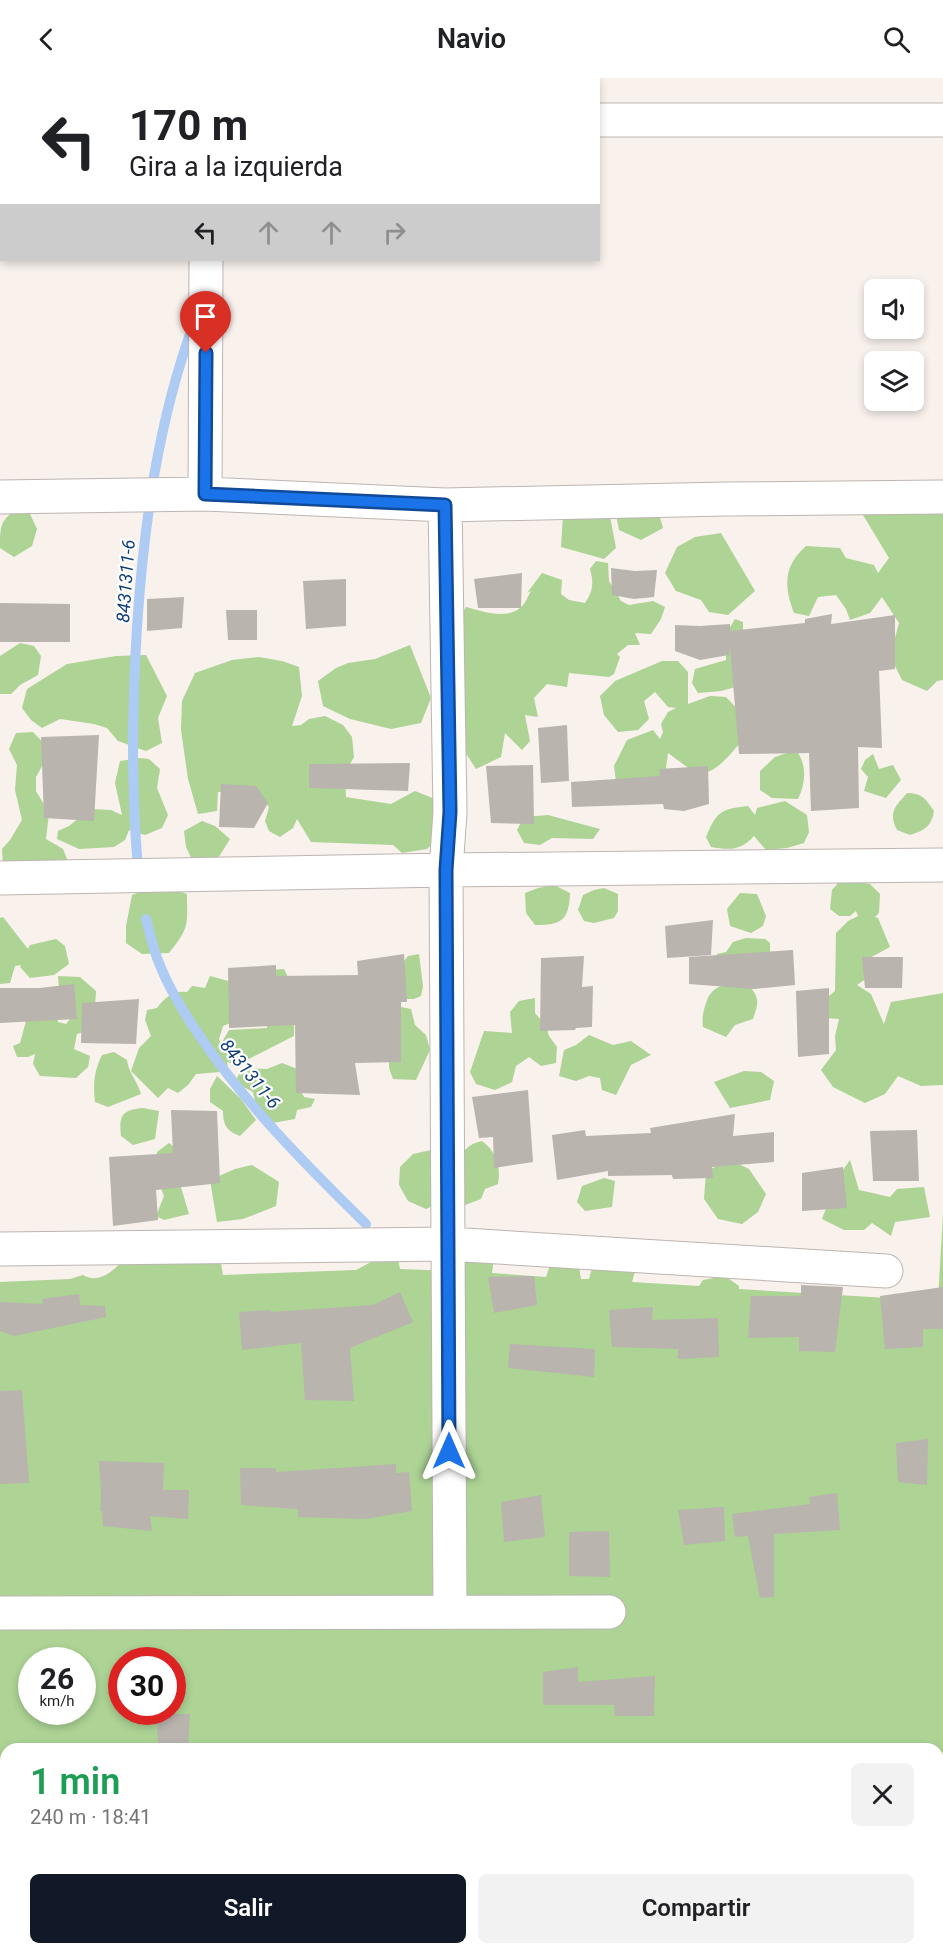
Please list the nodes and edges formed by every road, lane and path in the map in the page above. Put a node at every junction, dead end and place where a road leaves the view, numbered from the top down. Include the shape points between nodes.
1 (600, 120) edge
2 (943, 120) edge
3 (206, 261) edge
4 (205, 494) junction
5 (0, 497) edge
6 (943, 497) edge
7 (445, 505) junction
8 (943, 866) edge
9 (446, 870) junction
10 (0, 878) edge
11 (448, 1244) junction
12 (0, 1249) edge
13 (886, 1271) dead end
14 (450, 1612) junction
15 (609, 1612) dead end
16 (0, 1613) edge

1 - 2 street
3 - 4 street
4 - 5 street
4 - 7 street
6 - 7 street
7 - 9 street via 450,812
8 - 9 street
9 - 10 street
9 - 11 street
11 - 12 street
11 - 13 street
11 - 14 street
14 - 15 street
14 - 16 street

